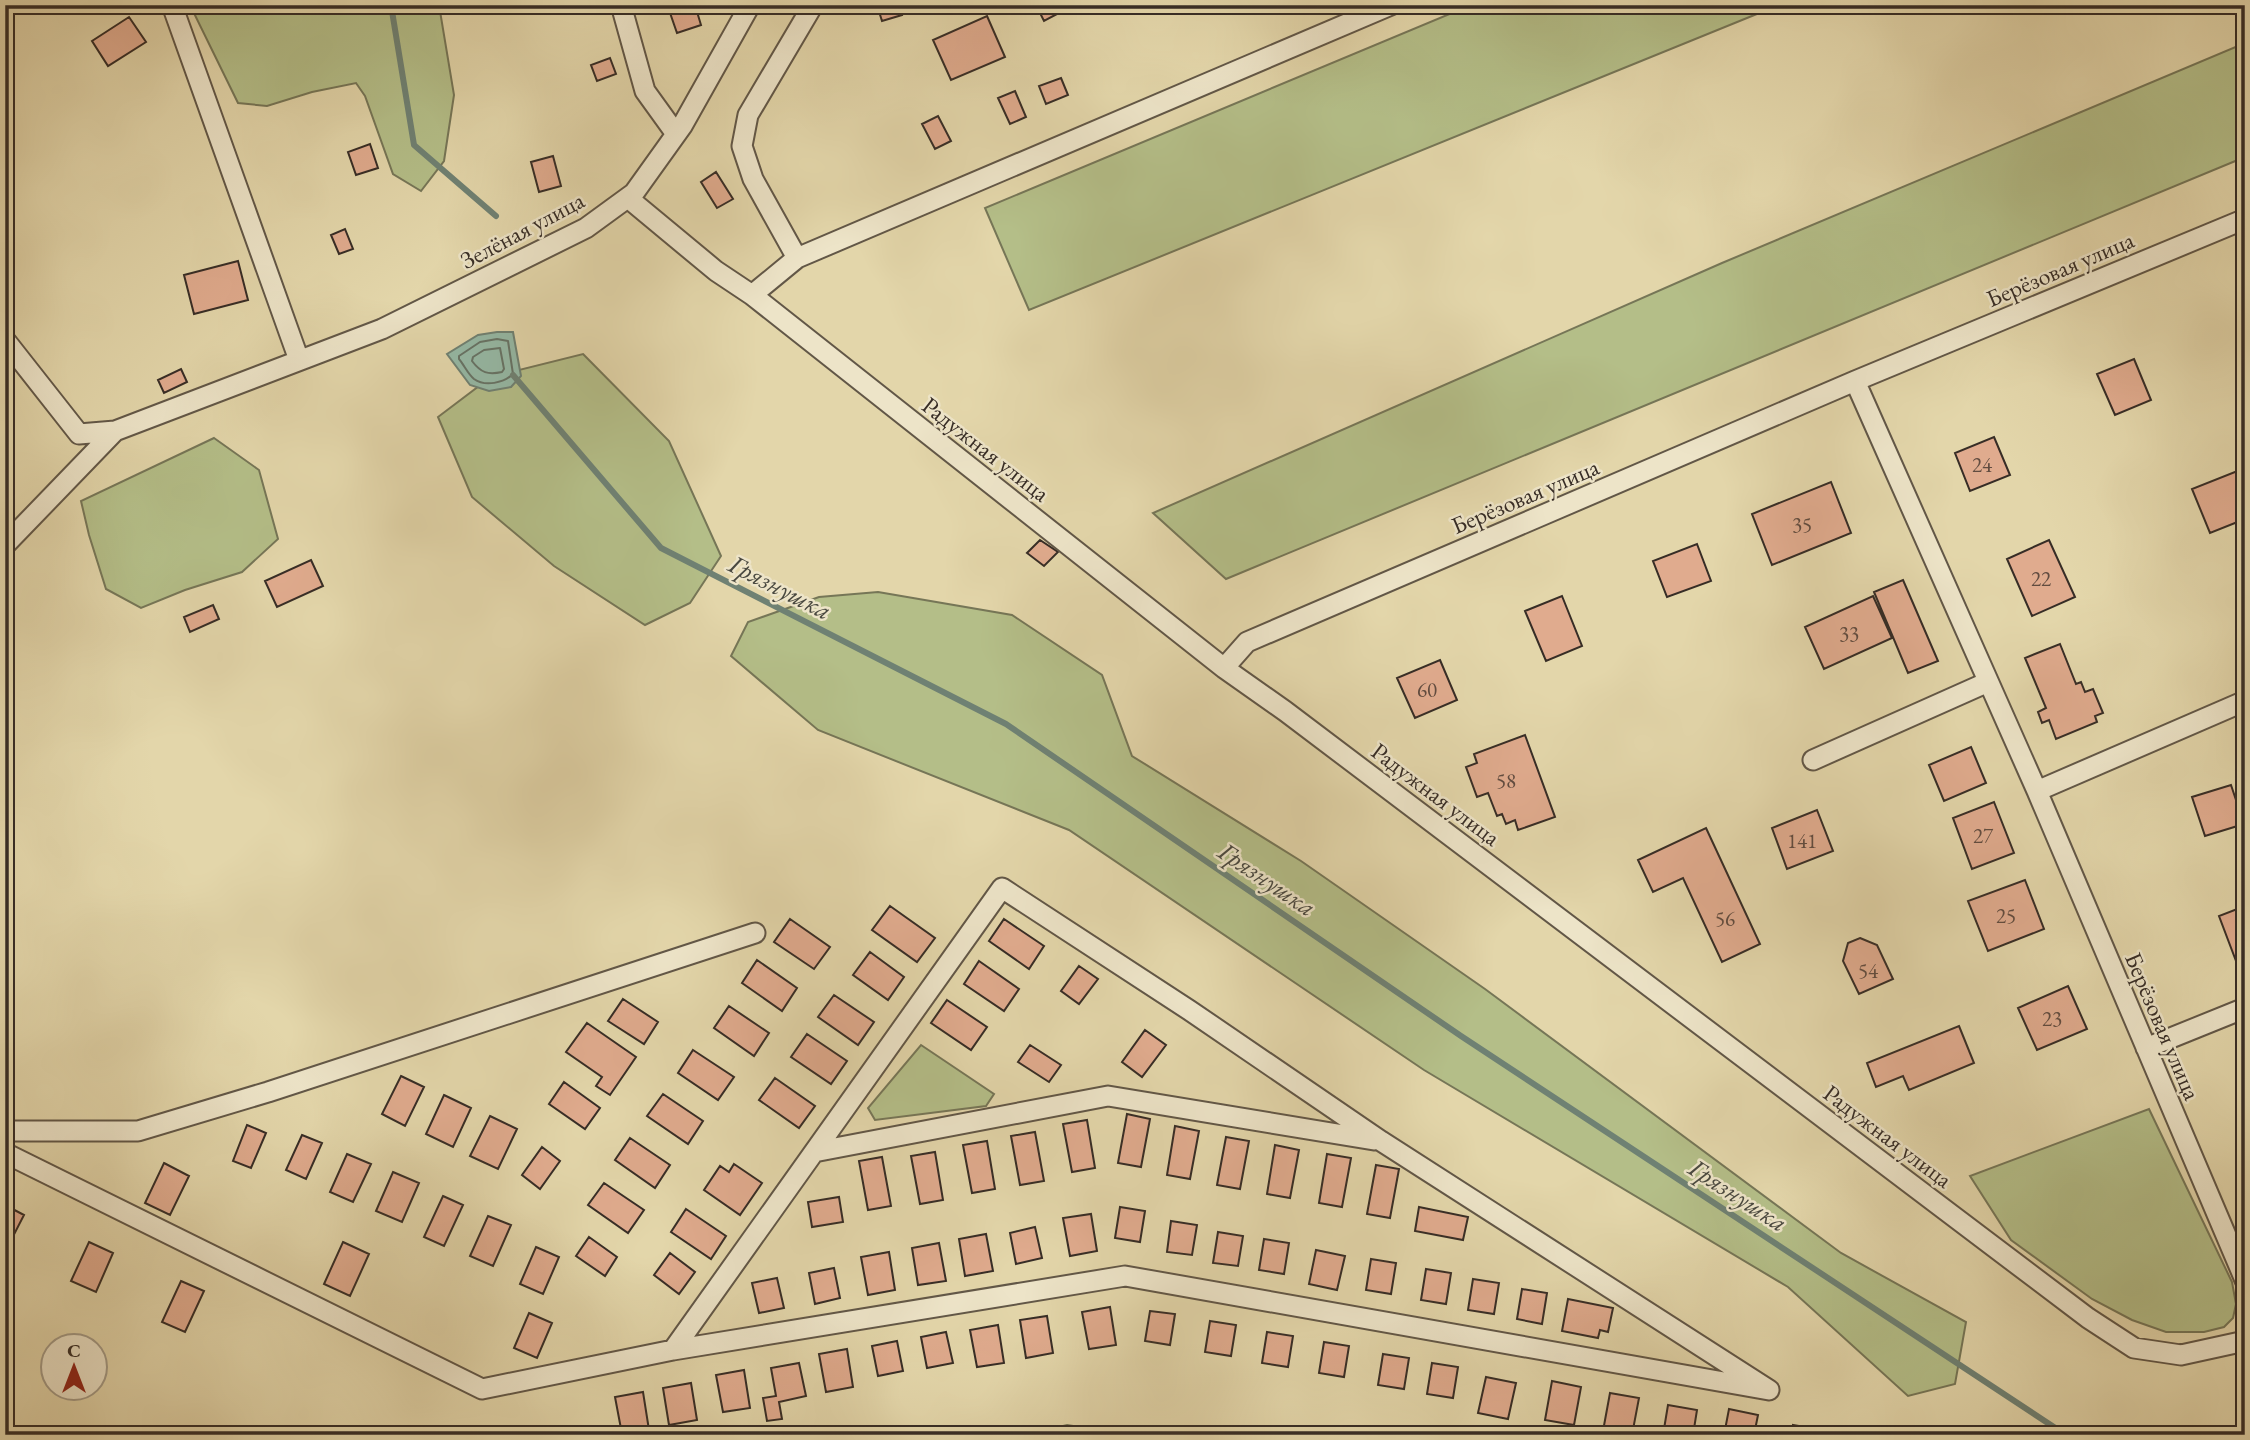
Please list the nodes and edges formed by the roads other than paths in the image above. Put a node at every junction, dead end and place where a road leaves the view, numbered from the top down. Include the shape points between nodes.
1 (172, 5) edge
2 (621, 5) edge
3 (750, 5) edge
4 (813, 5) edge
5 (1391, 5) edge
6 (676, 134) junction
7 (628, 198) junction
8 (2245, 219) edge
9 (797, 258) junction
10 (752, 295) junction
11 (5, 340) edge
12 (299, 360) junction
13 (1855, 381) junction
14 (115, 431) junction
15 (5, 545) edge
16 (1224, 668) junction
17 (1988, 682) junction
18 (2245, 701) edge
19 (1813, 760) dead end
20 (2036, 791) junction
21 (755, 933) dead end
22 (2245, 1008) edge
23 (2146, 1048) junction
24 (5, 1131) edge
25 (1381, 1141) junction
26 (814, 1152) junction
27 (5, 1153) edge
28 (2245, 1280) edge
29 (2245, 1341) edge
30 (673, 1350) junction

1 - 12 street
2 - 6 street via 645,91
3 - 6 street, Зелёная улица
4 - 9 street via 748,116 742,146 753,179
5 - 9 street
6 - 7 street, Зелёная улица
7 - 10 street, Радужная улица
7 - 12 street, Зелёная улица via 586,228 382,329
8 - 13 street, Берёзовая улица
9 - 10 street
10 - 16 street, Радужная улица
11 - 14 street via 79,434
12 - 14 street, Зелёная улица
13 - 16 street, Берёзовая улица via 1247,642
13 - 17 street, Берёзовая улица
14 - 15 street
16 - 29 street, Радужная улица via 2088,1318 2134,1348 2181,1355
17 - 19 street
17 - 20 street, Берёзовая улица
18 - 20 street
20 - 23 street, Берёзовая улица
21 - 24 street via 138,1132
22 - 23 street
23 - 28 street, Берёзовая улица
25 - 26 street via 1108,1096
25 - 26 street via 1002,888
25 - 30 street via 1769,1390 1125,1276
26 - 30 street
27 - 30 street via 482,1389

